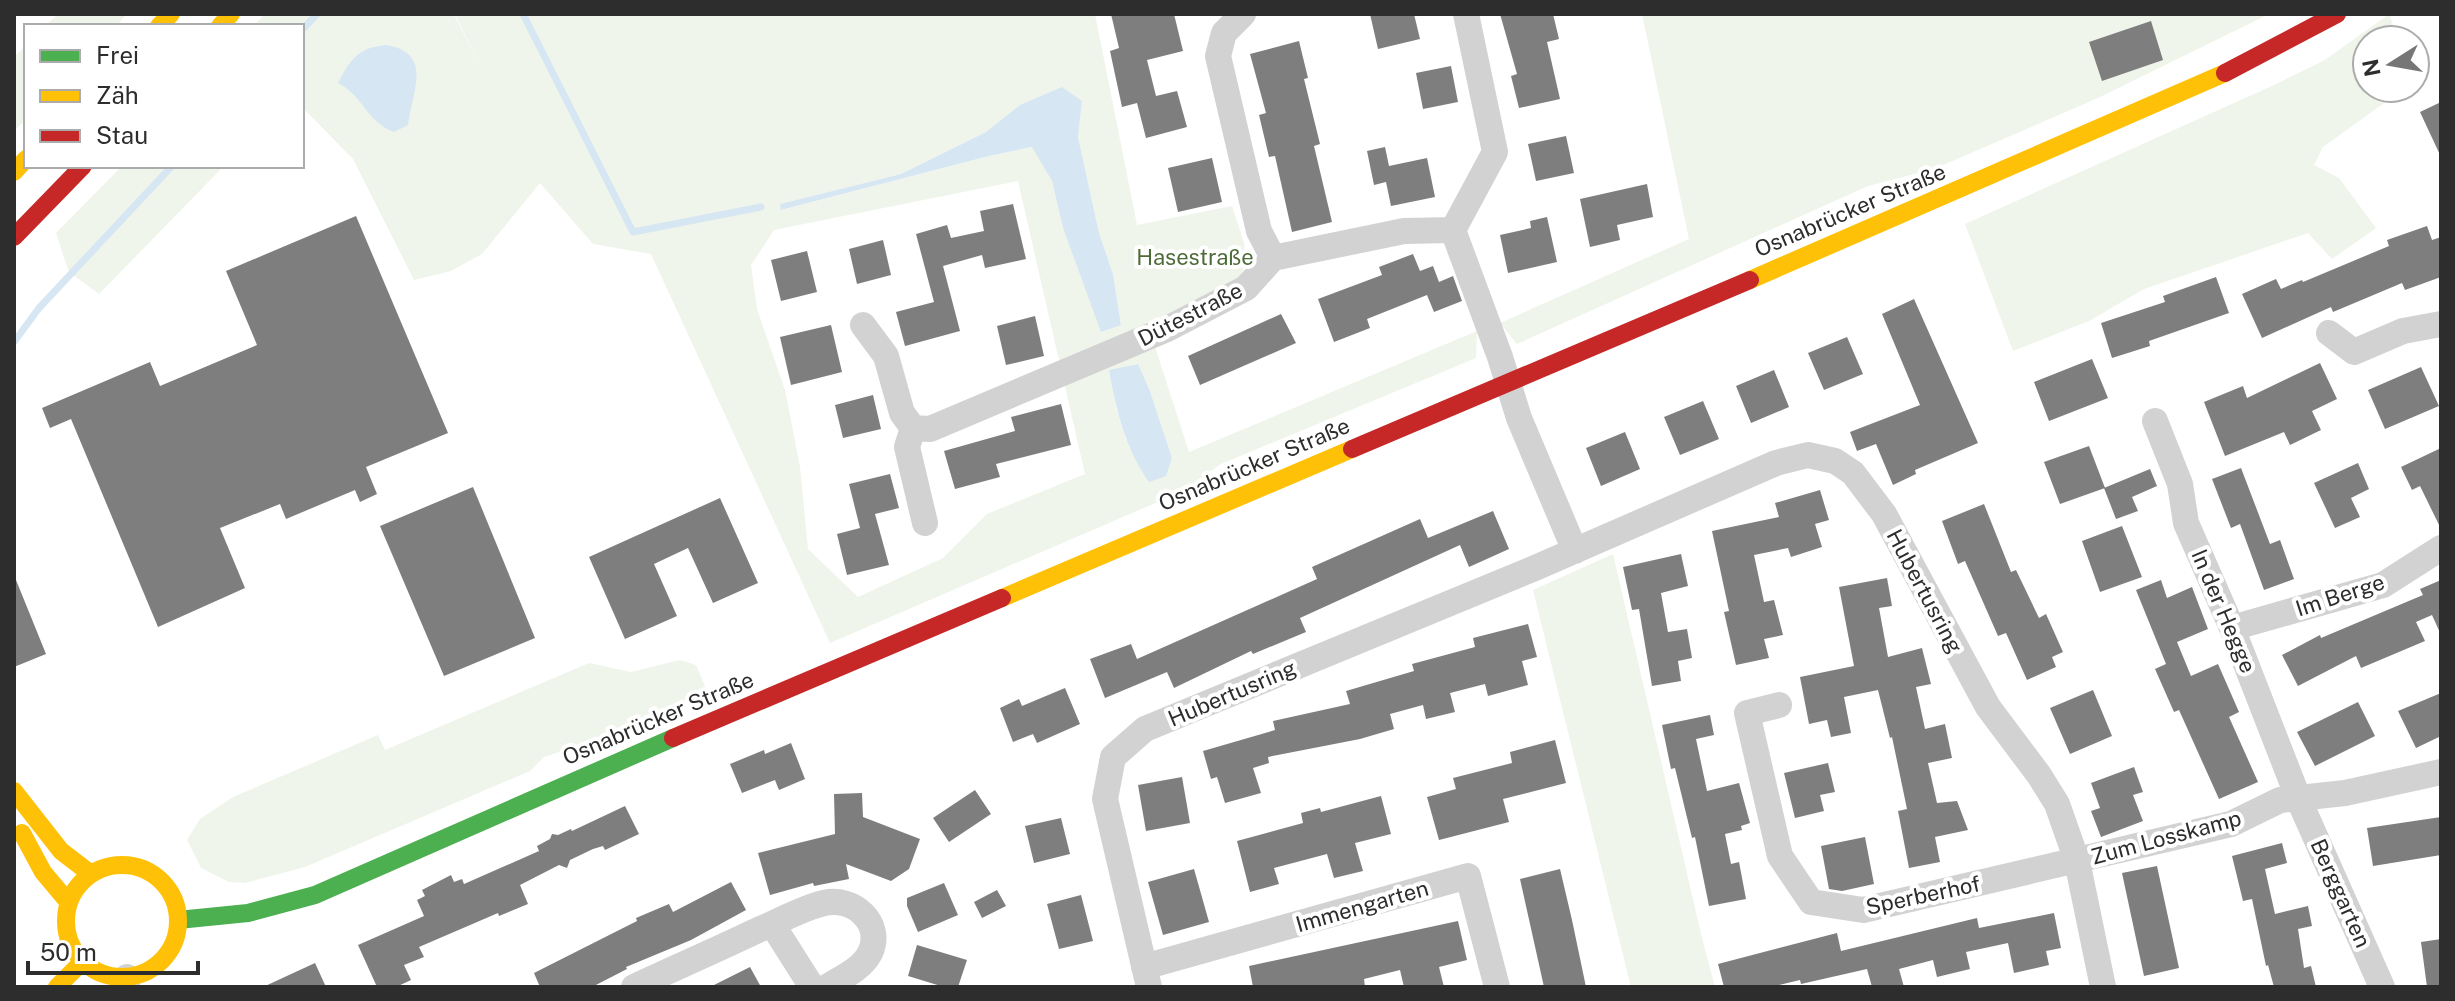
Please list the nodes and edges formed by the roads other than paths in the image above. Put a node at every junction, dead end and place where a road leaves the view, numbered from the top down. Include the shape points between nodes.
1 (1243, 14) edge
2 (1466, 14) edge
3 (2337, 14) edge
4 (81, 168) edge
5 (1453, 230) junction
6 (18, 244) edge
7 (1273, 258) junction
8 (2441, 324) edge
9 (863, 325) dead end
10 (2329, 333) dead end
11 (1508, 381) junction
12 (2155, 421) dead end
13 (913, 428) junction
14 (925, 523) dead end
15 (2441, 548) edge
16 (1575, 551) junction
17 (2232, 628) junction
18 (1779, 705) dead end
19 (2441, 772) edge
20 (14, 791) edge
21 (2299, 800) junction
22 (14, 816) edge
23 (2077, 861) junction
24 (91, 874) junction
25 (69, 903) junction
26 (178, 920) junction
27 (772, 924) junction
28 (83, 961) junction
29 (1147, 977) edge
30 (127, 982) edge
31 (57, 987) edge
32 (634, 987) edge
33 (812, 987) edge
34 (827, 987) edge
35 (1497, 987) edge
36 (2103, 987) edge
37 (2382, 987) edge

1 - 7 street via 1224,33 1218,56 1259,231
2 - 5 street via 1495,152
3 - 11 main road, Osnabrücker Straße via 2215,78
4 - 6 main road via 56,195 49,222
5 - 7 street via 1404,231
5 - 11 street
7 - 13 street, Dütestraße via 1246,288 1167,329 930,429
8 - 10 street via 2403,331 2354,352
9 - 13 street via 886,356 902,413
11 - 16 street
11 - 26 main road, Osnabrücker Straße via 315,895 246,914
12 - 17 street, In der Hegge via 2180,484 2186,523
13 - 14 street via 907,447
15 - 17 street, Im Berge via 2383,585
16 - 23 street, Hubertusring via 1776,463 1808,455 1835,461 1853,473 1884,514 1988,707 2057,804
16 - 29 street, Hubertusring via 1145,729 1113,757 1105,799
17 - 21 street, In der Hegge
18 - 23 street, Sperberhof via 1747,713 1780,856 1811,902 1863,910
19 - 21 street, Zum Losskamp
20 - 24 main road via 61,851
21 - 23 street, Zum Losskamp via 2280,800 2231,824
21 - 37 street, Berggarten
22 - 25 main road via 43,872
23 - 36 street, Hubertusring
24 - 25 main road
24 - 26 main road via 116,865 142,869 168,889
25 - 28 main road via 67,934
26 - 30 main road via 176,936 163,958
27 - 32 street
27 - 33 street
27 - 34 street via 840,901 869,919 870,953 859,967
28 - 30 main road
28 - 31 main road
29 - 35 street, Immengarten via 1468,876

